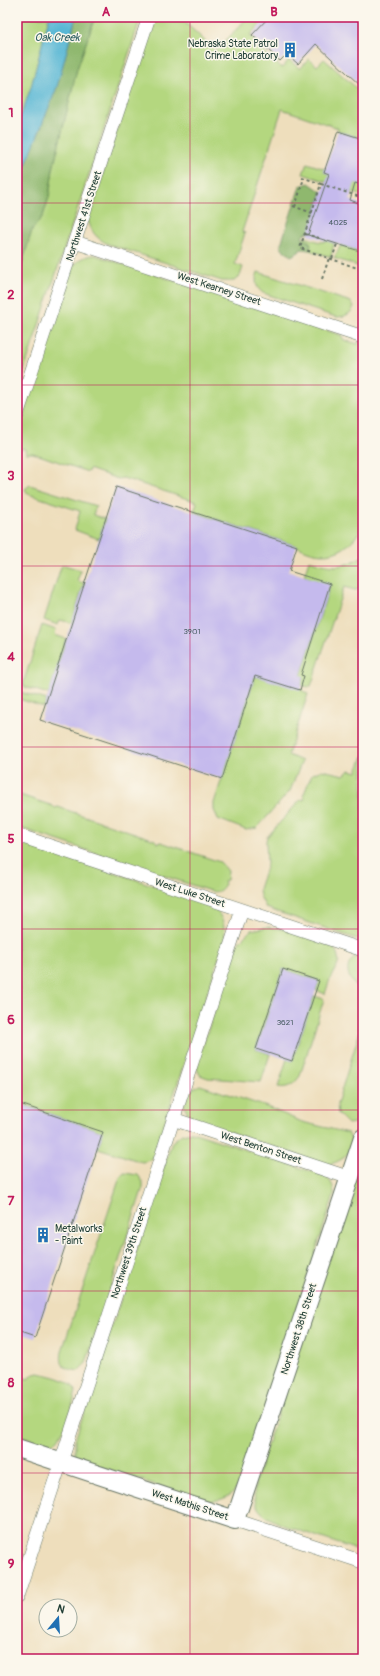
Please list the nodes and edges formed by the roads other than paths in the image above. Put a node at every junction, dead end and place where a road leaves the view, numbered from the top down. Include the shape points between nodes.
1 (150, 17) edge
2 (75, 242) junction
3 (363, 337) edge
4 (17, 415) edge
5 (17, 835) edge
6 (242, 910) junction
7 (363, 950) edge
8 (173, 1119) junction
9 (363, 1138) edge
10 (350, 1178) junction
11 (17, 1448) edge
12 (61, 1463) junction
13 (235, 1520) junction
14 (363, 1562) edge
15 (17, 1596) edge

1 - 2 street, Northwest 41st Street
2 - 3 street, West Kearney Street
2 - 4 street, Northwest 41st Street
5 - 6 street, West Luke Street
6 - 7 street, West Luke Street
6 - 8 street, Northwest 39th Street
8 - 10 street, West Benton Street
8 - 12 street, Northwest 39th Street
9 - 10 street, Northwest 38th Street
10 - 13 street, Northwest 38th Street
11 - 12 street, West Mathis Street
12 - 13 street, West Mathis Street
12 - 15 street, Northwest 39th Street
13 - 14 street, West Mathis Street

